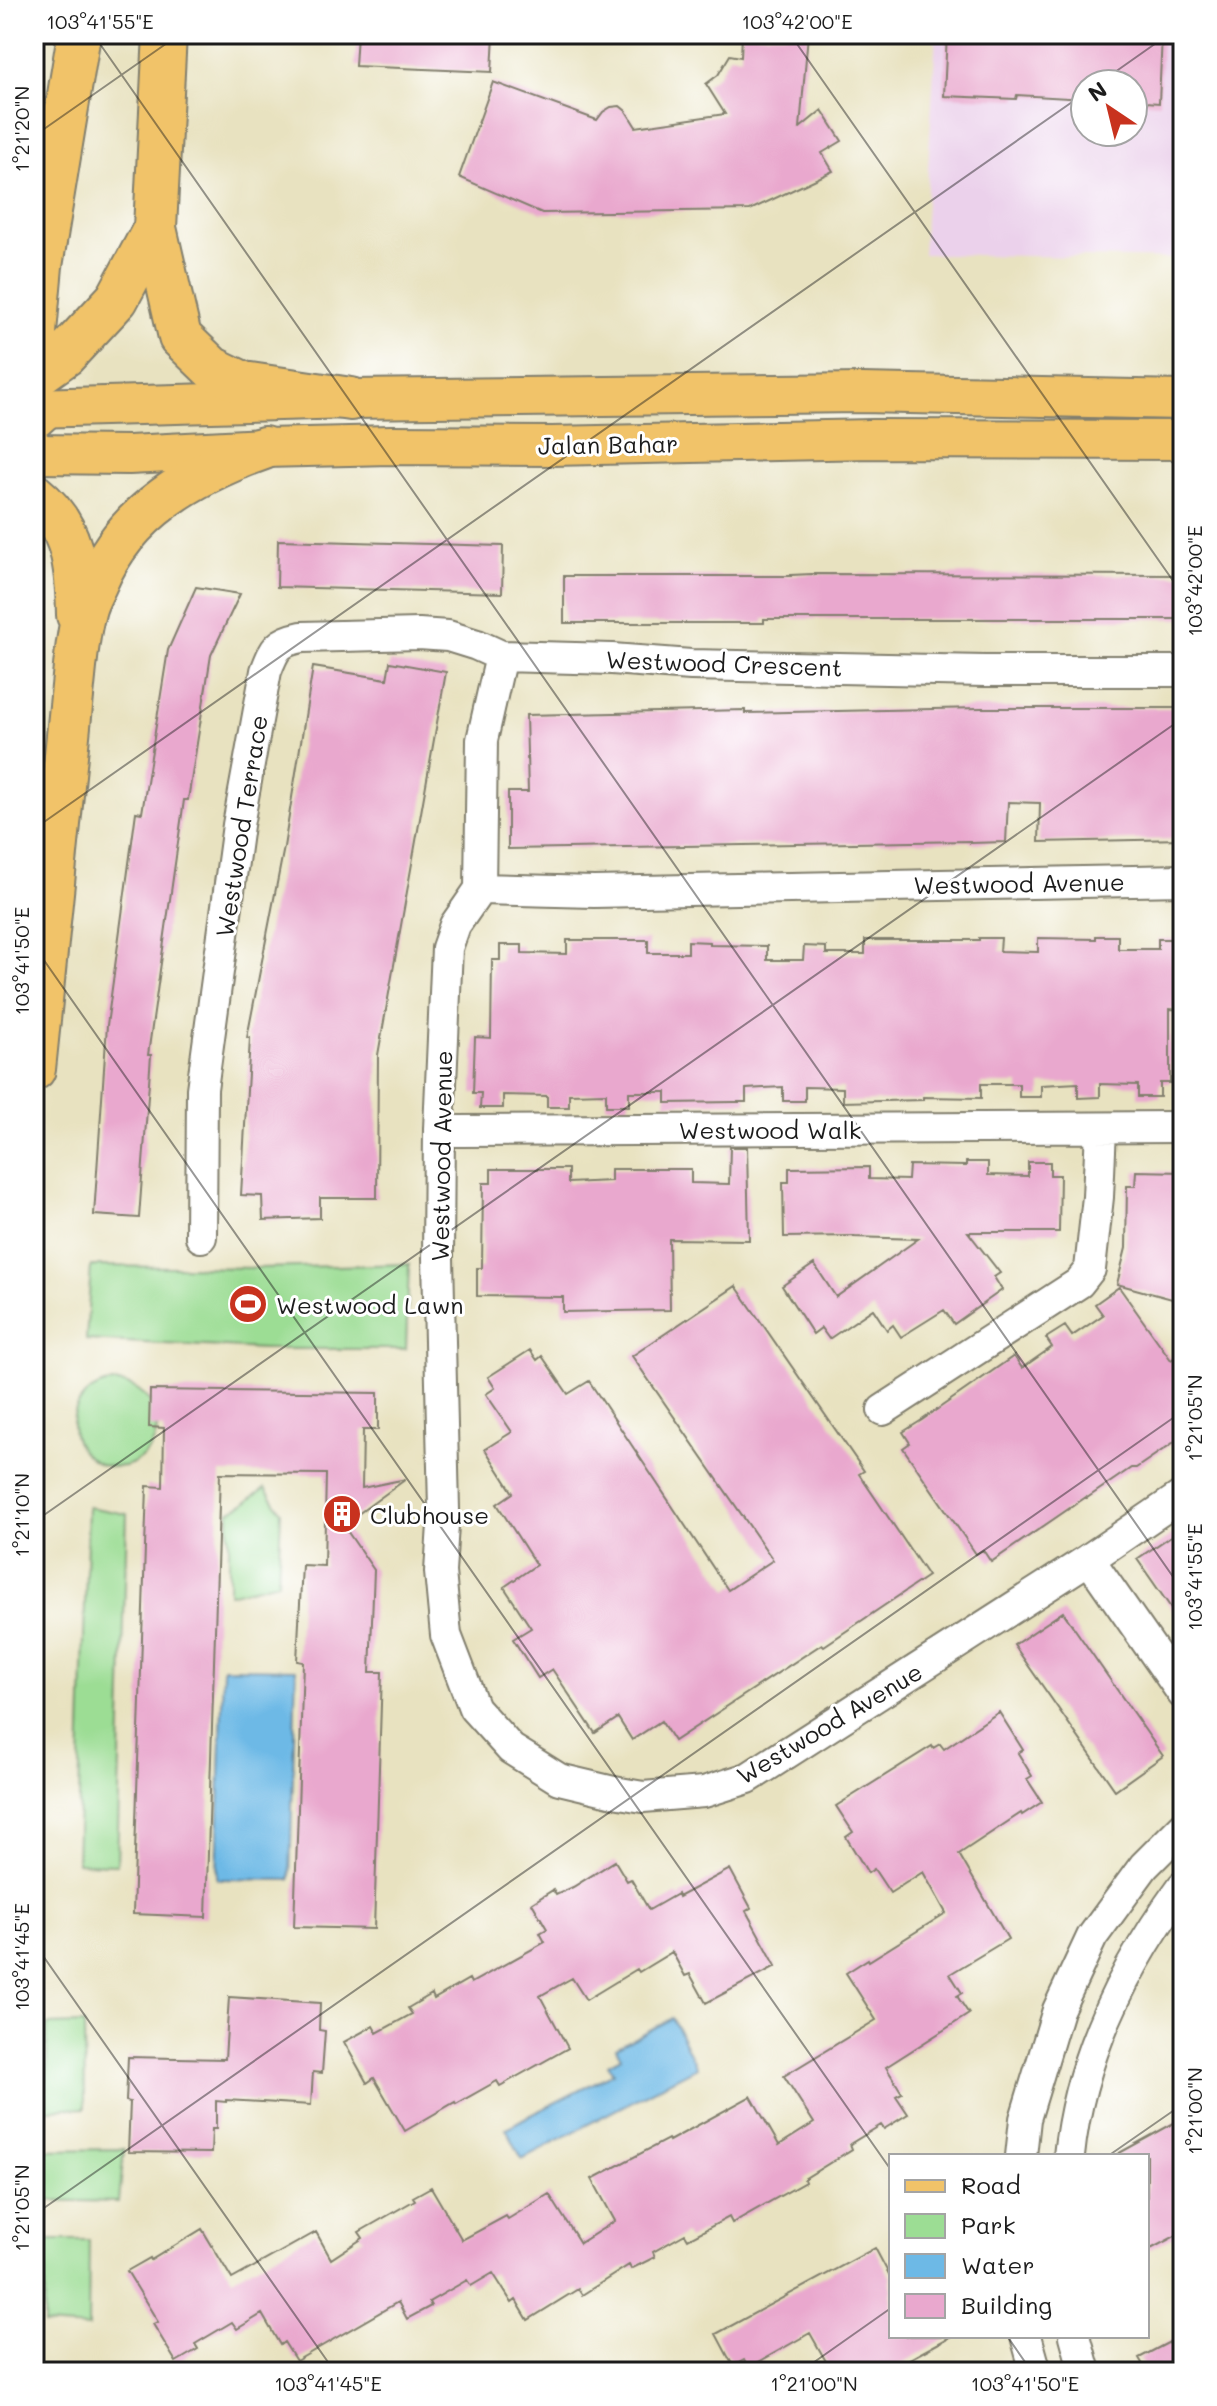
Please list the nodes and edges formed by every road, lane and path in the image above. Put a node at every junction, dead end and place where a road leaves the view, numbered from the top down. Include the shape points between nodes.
1 (79, 34) edge
2 (165, 34) edge
3 (155, 228) junction
4 (34, 343) edge
5 (862, 393) junction
6 (351, 399) junction
7 (1183, 400) edge
8 (36, 433) edge
9 (873, 439) junction
10 (1183, 440) edge
11 (264, 448) junction
12 (78, 649) junction
13 (501, 656) junction
14 (1183, 671) edge
15 (1183, 880) edge
16 (480, 889) junction
17 (34, 1069) edge
18 (1178, 1127) dead end
19 (1101, 1128) junction
20 (439, 1129) junction
21 (201, 1237) dead end
22 (883, 1410) dead end
23 (1183, 1495) edge
24 (1089, 1559) junction
25 (1183, 1694) edge
26 (1183, 1827) edge
27 (1183, 1886) edge
28 (1021, 2154) edge
29 (1069, 2154) edge
30 (1027, 2338) edge
31 (1076, 2338) edge
32 (1036, 2372) edge
33 (1085, 2372) edge

1 - 4 highway via 41,266
2 - 3 highway
3 - 6 highway via 180,337 212,368 243,383
3 - 8 highway via 117,299 65,355
5 - 6 main road, Jalan Bahar
5 - 7 main road, Jalan Bahar
5 - 9 main road via 891,410 890,426
6 - 8 main road, Jalan Bahar
8 - 11 main road, Jalan Bahar via 129,455
8 - 12 highway via 49,506 67,536 77,568
9 - 10 main road, Jalan Bahar
9 - 11 main road, Jalan Bahar
11 - 12 highway via 207,471 162,498 117,543 84,611
12 - 17 highway
13 - 14 street, Westwood Crescent via 691,665
13 - 16 street via 482,740
13 - 21 street, Westwood Terrace via 448,636 419,634 302,637 275,650 266,671 238,825 214,989 202,1089
15 - 16 street, Westwood Avenue via 594,892
16 - 20 street, Westwood Avenue via 455,925 447,948
18 - 19 street, Westwood Walk
19 - 20 street, Westwood Walk
19 - 22 street via 1090,1269 1079,1283
20 - 24 street, Westwood Avenue via 444,1509 440,1572 446,1635 474,1708 511,1749 559,1779 643,1797 704,1792 748,1778
23 - 24 street, Westwood Avenue
24 - 25 street
26 - 28 street via 1144,1866 1092,1937 1058,2010 1025,2119
27 - 29 street via 1130,1965 1094,2046
30 - 32 street
31 - 33 street

